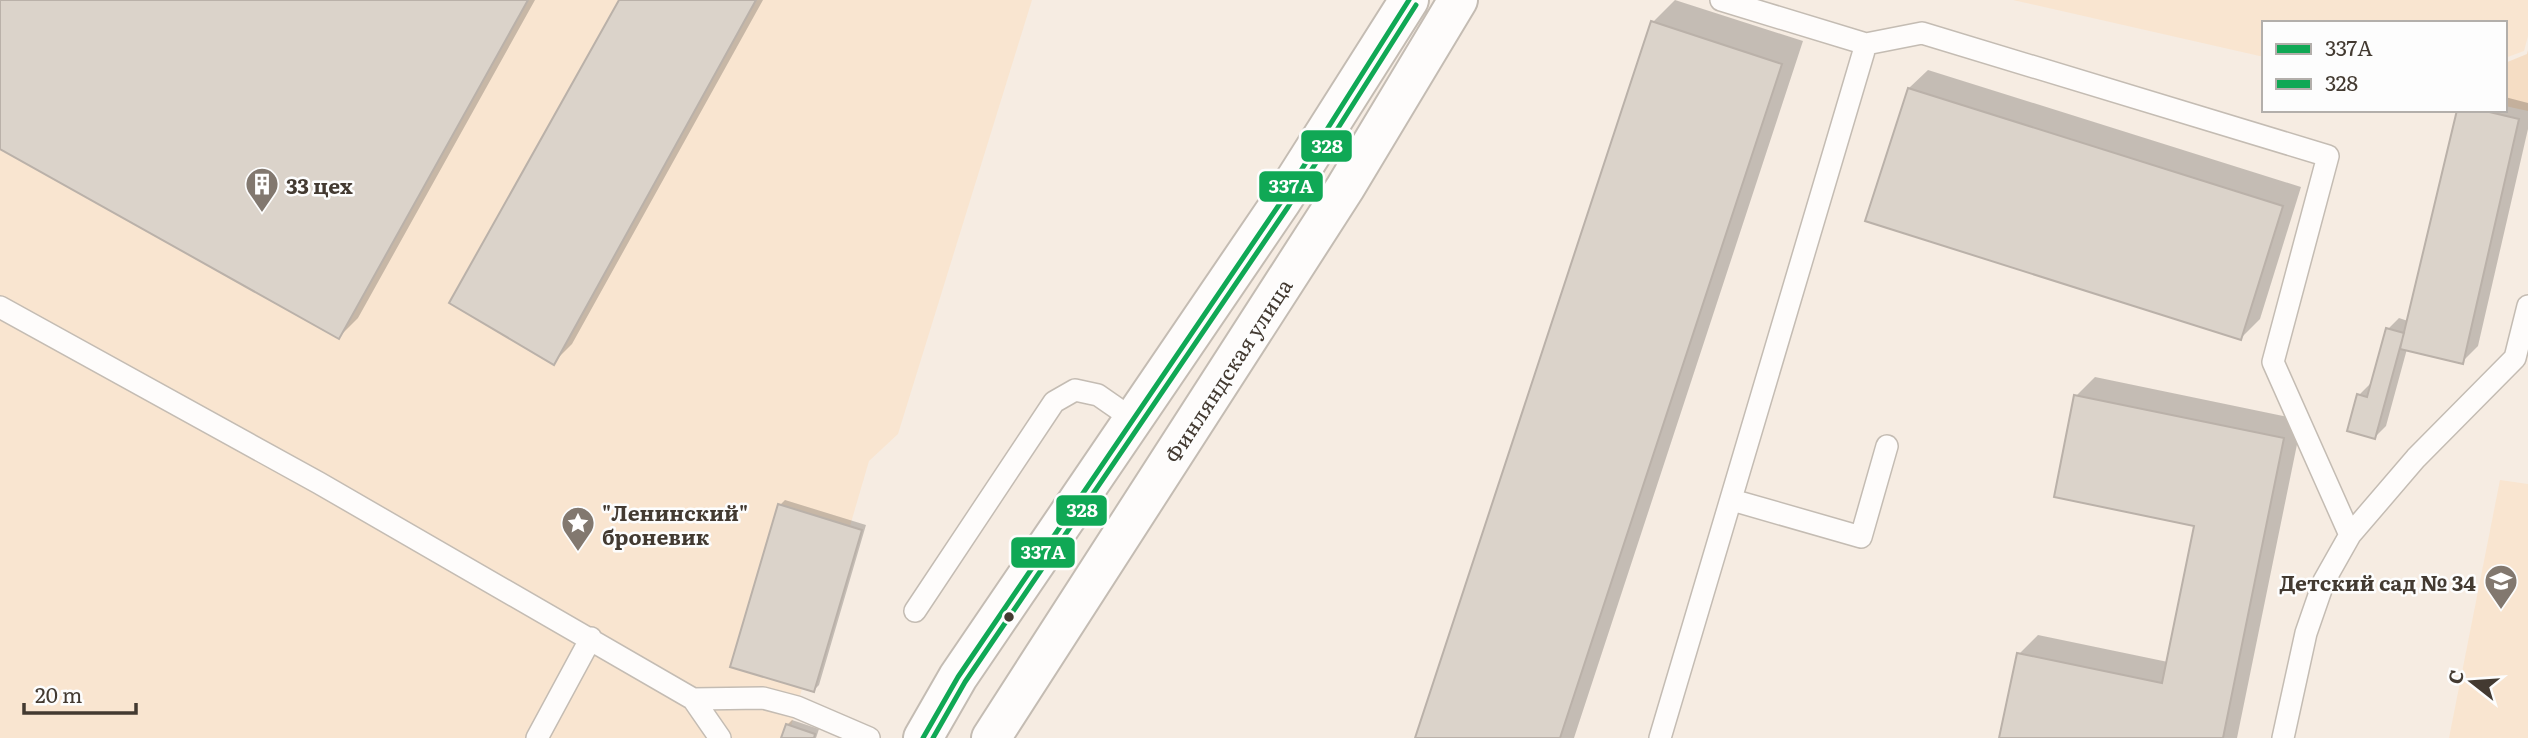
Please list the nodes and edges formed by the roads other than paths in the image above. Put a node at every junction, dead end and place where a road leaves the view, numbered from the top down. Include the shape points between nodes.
1 (1409, 0) edge
2 (1458, 0) edge
3 (1721, 0) edge
4 (1866, 44) junction
5 (2528, 306) edge
6 (0, 307) edge
7 (1134, 420) junction
8 (1887, 446) dead end
9 (1732, 500) junction
10 (2350, 535) junction
11 (915, 611) dead end
12 (592, 638) junction
13 (694, 699) junction
14 (537, 738) edge
15 (720, 738) edge
16 (869, 738) edge
17 (923, 738) edge
18 (991, 738) edge
19 (1660, 738) edge
20 (2283, 738) edge

1 - 7 street via 1281,202
2 - 18 street, Финляндская улица via 1345,188
3 - 4 lane
4 - 9 lane
4 - 10 lane via 1922,33 2328,156 2273,362
5 - 10 lane via 2515,358 2416,458
6 - 12 lane
7 - 11 lane via 1098,395 1075,390 1054,402
7 - 17 street via 958,677
8 - 9 lane via 1861,537
9 - 19 lane
10 - 20 lane via 2324,581 2306,633
12 - 13 lane
12 - 14 lane
13 - 15 lane
13 - 16 lane via 763,698 797,707

